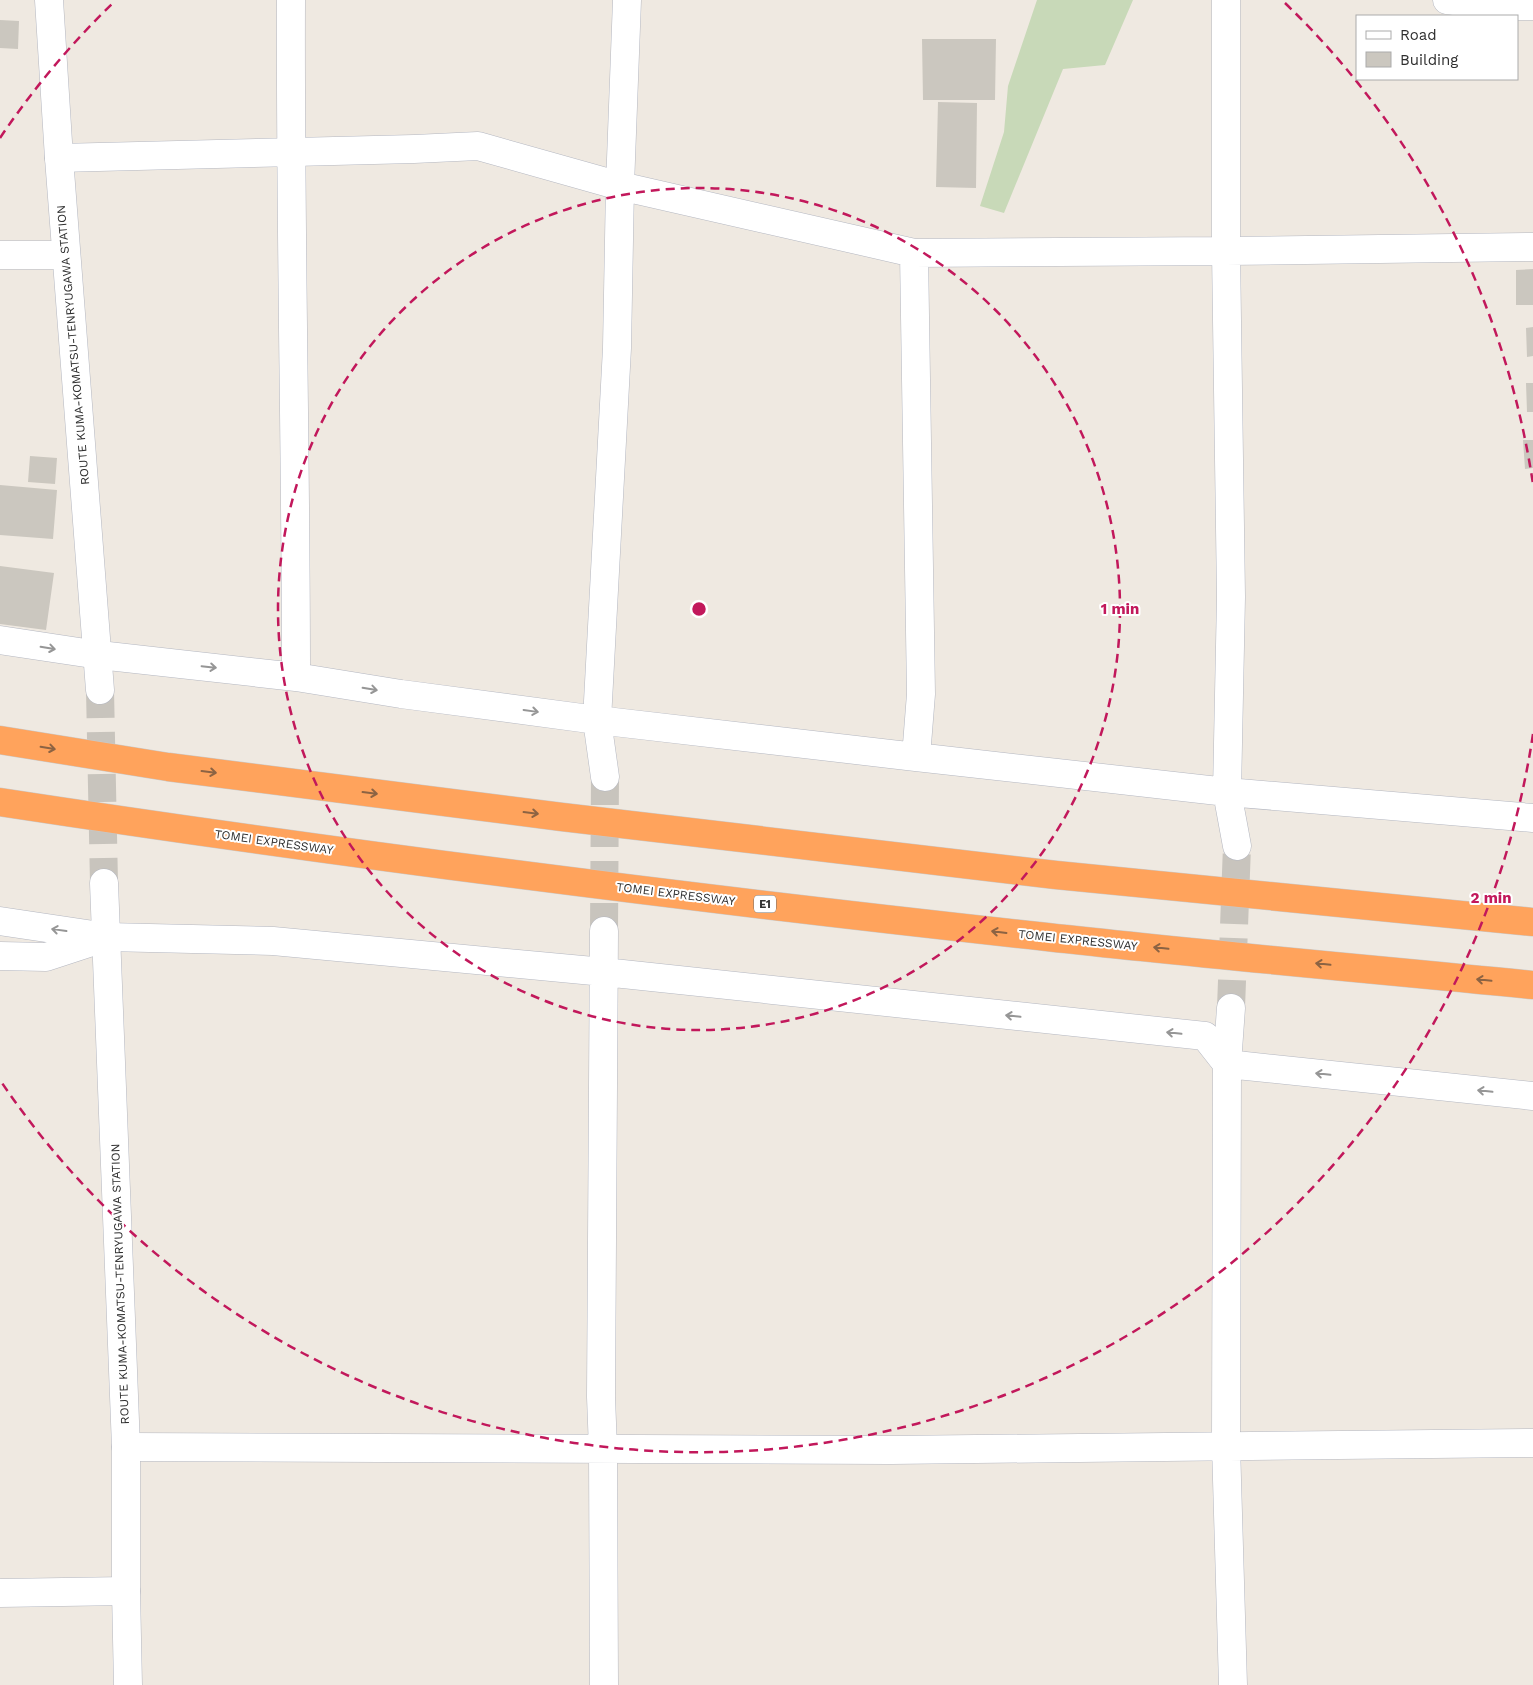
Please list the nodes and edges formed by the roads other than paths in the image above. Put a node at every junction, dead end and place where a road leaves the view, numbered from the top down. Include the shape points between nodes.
1 (49, 0) edge
2 (292, 0) edge
3 (627, 0) edge
4 (1226, 0) edge
5 (1447, 0) edge
6 (1533, 6) edge
7 (291, 152) junction
8 (59, 158) junction
9 (620, 186) junction
10 (1533, 247) edge
11 (1226, 252) junction
12 (914, 253) junction
13 (66, 255) junction
14 (0, 256) edge
15 (0, 640) edge
16 (98, 655) junction
17 (296, 677) junction
18 (100, 690) tunnel mouth
19 (597, 720) junction
20 (0, 740) edge
21 (916, 757) junction
22 (605, 777) tunnel mouth
23 (1227, 792) junction
24 (0, 802) edge
25 (1533, 818) edge
26 (1237, 846) tunnel mouth
27 (104, 883) tunnel mouth
28 (0, 921) edge
29 (1533, 922) edge
30 (604, 931) tunnel mouth
31 (107, 936) junction
32 (0, 956) edge
33 (604, 972) junction
34 (1533, 985) edge
35 (1231, 1008) tunnel mouth
36 (1227, 1064) junction
37 (1533, 1096) edge
38 (1533, 1443) edge
39 (1226, 1445) junction
40 (126, 1447) junction
41 (603, 1449) junction
42 (126, 1591) junction
43 (0, 1593) edge
44 (128, 1685) edge
45 (604, 1685) edge
46 (1232, 1685) edge

1 - 8 street, ROUTE KUMA-KOMATSU-TENRYUGAWA STATION
2 - 7 street
3 - 9 street
4 - 11 street
5 - 6 street via 1492,6
7 - 8 street
7 - 9 street via 478,146
7 - 17 street
8 - 13 street, ROUTE KUMA-KOMATSU-TENRYUGAWA STATION
9 - 12 street
9 - 19 street via 617,348
10 - 11 street
11 - 12 street
11 - 23 street via 1231,597
12 - 21 street via 921,685
13 - 14 street
13 - 16 street, ROUTE KUMA-KOMATSU-TENRYUGAWA STATION
15 -> 16 street
16 -> 17 street
16 - 18 street, ROUTE KUMA-KOMATSU-TENRYUGAWA STATION
17 -> 19 street
19 - 21 street
19 - 22 street
20 -> 29 highway via 178,768 562,818 1056,875
21 - 23 street
23 - 25 street
23 - 26 street
34 -> 24 highway, TOMEI EXPRESSWAY / E1 via 1047,937 557,880
27 - 31 street, ROUTE KUMA-KOMATSU-TENRYUGAWA STATION
31 -> 28 street
30 - 33 street
31 - 32 street via 46,956
31 - 33 street via 273,941
31 - 40 street, ROUTE KUMA-KOMATSU-TENRYUGAWA STATION
36 -> 33 street via 1205,1036
33 - 41 street
35 - 36 street
37 -> 36 street
36 - 39 street
38 - 39 street
39 - 41 street via 890,1450
39 - 46 street
40 - 41 street
40 - 42 street, ROUTE KUMA-KOMATSU-TENRYUGAWA STATION
41 - 45 street
42 - 43 street
42 - 44 street, ROUTE KUMA-KOMATSU-TENRYUGAWA STATION

